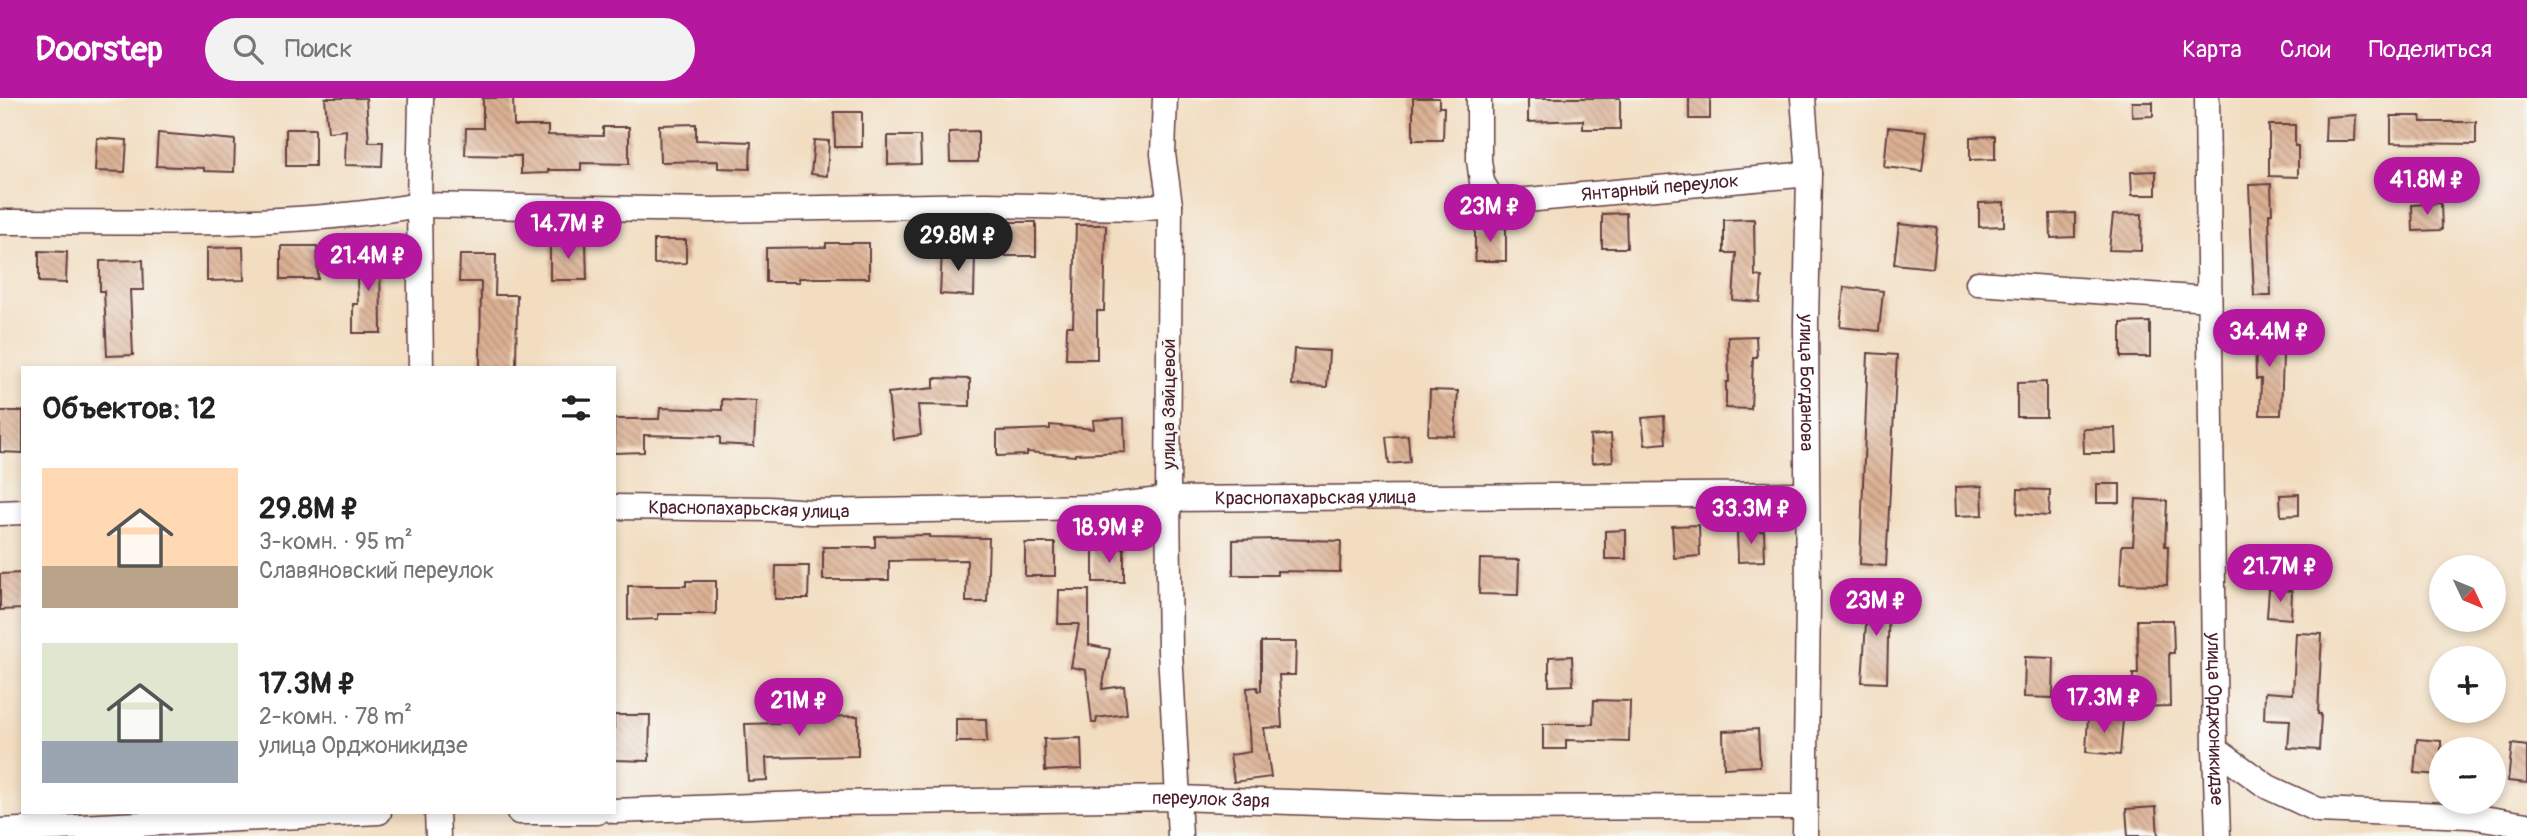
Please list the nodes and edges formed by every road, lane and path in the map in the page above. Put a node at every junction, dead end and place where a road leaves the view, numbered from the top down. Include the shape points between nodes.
1 (421, 98) edge
2 (1165, 98) edge
3 (1479, 98) edge
4 (1802, 98) edge
5 (2207, 98) edge
6 (1809, 174) junction
7 (419, 205) junction
8 (1170, 205) junction
9 (0, 222) edge
10 (1978, 283) dead end
11 (2209, 299) junction
12 (421, 366) edge
13 (1807, 494) junction
14 (1168, 499) junction
15 (616, 507) edge
16 (21, 512) edge
17 (0, 513) edge
18 (2215, 749) junction
19 (1178, 798) junction
20 (1805, 807) junction
21 (616, 811) edge
22 (339, 814) edge
23 (437, 814) edge
24 (2527, 825) edge
25 (0, 831) edge
26 (438, 836) edge
27 (1180, 836) edge
28 (1805, 836) edge
29 (2218, 836) edge

1 - 7 street
2 - 8 street, улица Зайцевой via 1163,154
3 - 6 street, Янтарный переулок via 1482,182 1494,203
4 - 6 street, улица Богданова
5 - 11 street, улица Орджоникидзе
6 - 13 street, улица Богданова
7 - 8 street via 713,210
7 - 9 street via 267,222
7 - 12 street
8 - 14 street, улица Зайцевой
10 - 11 street
11 - 18 street, улица Орджоникидзе
13 - 14 street, Краснопахарьская улица
13 - 20 street, улица Богданова
14 - 15 street, Краснопахарьская улица via 1101,506 812,512
14 - 19 street, улица Зайцевой
16 - 17 street
18 - 24 street via 2268,788 2318,810 2470,816
18 - 29 street, улица Орджоникидзе
19 - 20 street, переулок Заря via 1457,808
19 - 21 street, переулок Заря
19 - 27 street, улица Зайцевой
20 - 28 street, улица Богданова
22 - 25 street
23 - 26 street

